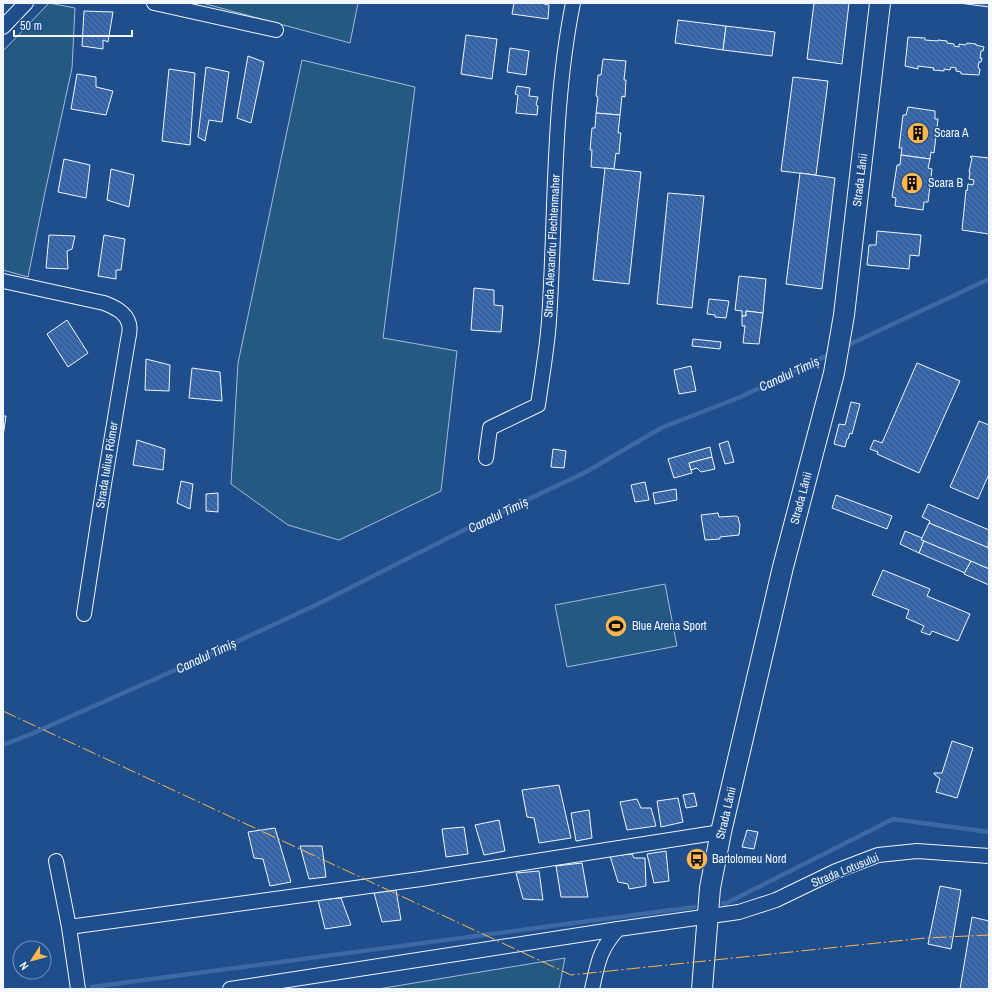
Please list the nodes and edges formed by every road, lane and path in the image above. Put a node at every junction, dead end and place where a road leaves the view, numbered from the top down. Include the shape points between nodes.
1 (26, 3) edge
2 (154, 3) edge
3 (573, 3) edge
4 (880, 3) edge
5 (3, 27) edge
6 (276, 30) dead end
7 (3, 281) edge
8 (486, 458) dead end
9 (84, 614) dead end
10 (721, 832) junction
11 (989, 856) edge
12 (56, 860) dead end
13 (707, 918) junction
14 (69, 927) junction
15 (618, 930) junction
16 (78, 989) edge
17 (230, 989) edge
18 (592, 989) edge
19 (702, 989) edge

1 - 5 street
2 - 6 street
3 - 8 street, Strada Alexandru Flechtenmaher via 557,122 549,323 538,405 490,428
4 - 10 main road, Strada Lânii via 844,315 834,373 785,560
7 - 9 street, Strada Iulius Römer via 104,303 116,308 129,324
10 - 13 main road, Strada Lânii
10 - 14 street via 421,879
11 - 13 street, Strada Lotusului via 917,851 878,855 836,871 776,900 739,912
12 - 14 street
13 - 15 street, Strada Lotusului
13 - 19 main road, Strada Lânii
14 - 16 street
15 - 17 street, Strada Lotusului
15 - 18 street via 602,951

